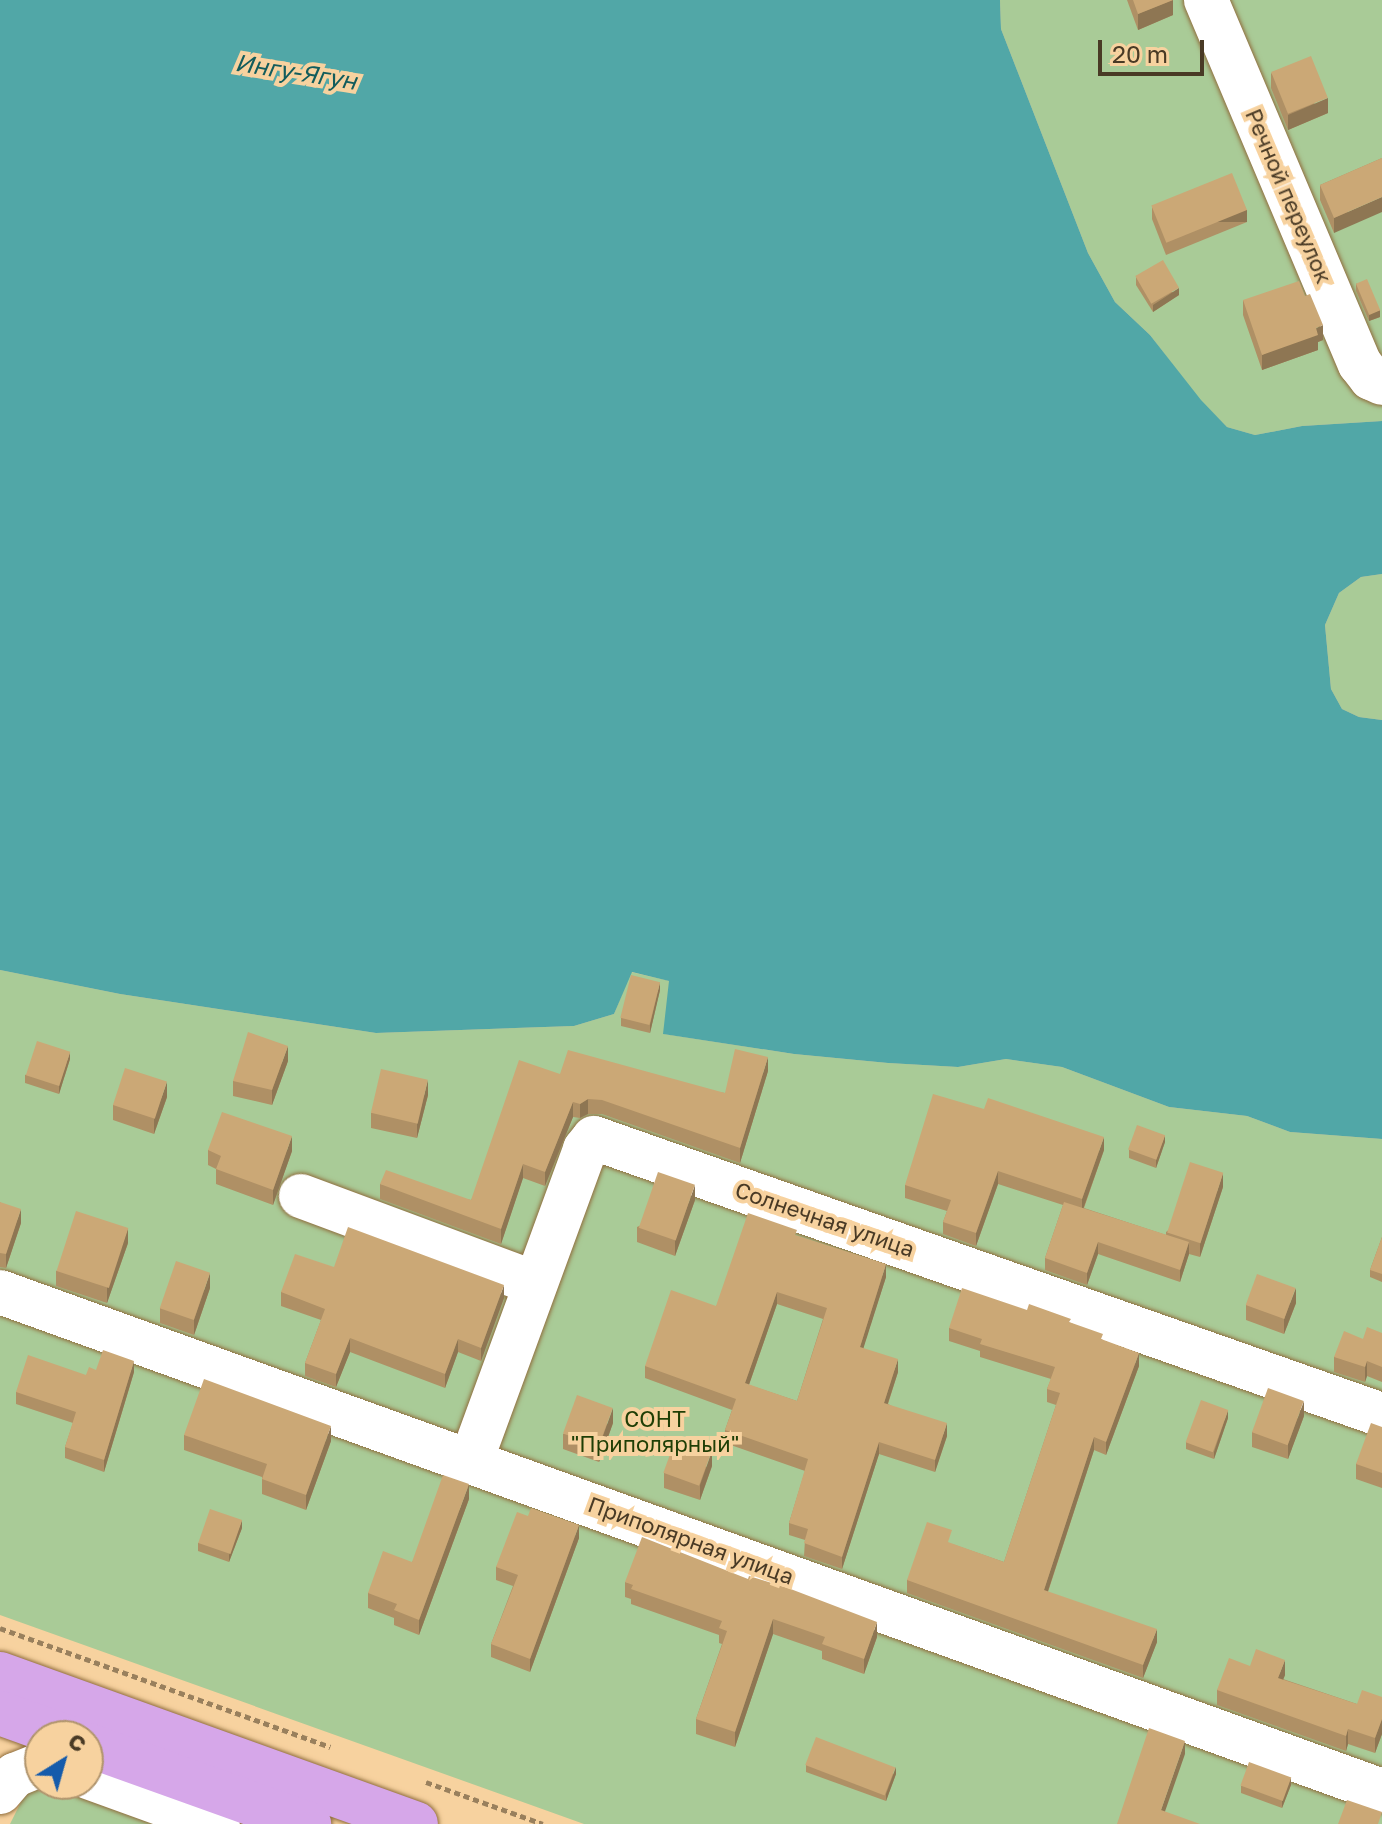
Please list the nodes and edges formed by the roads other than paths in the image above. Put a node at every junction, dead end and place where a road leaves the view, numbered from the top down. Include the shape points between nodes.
1 (1206, 0) edge
2 (1382, 383) edge
3 (301, 1196) dead end
4 (535, 1283) junction
5 (0, 1292) edge
6 (1382, 1415) edge
7 (471, 1461) junction
8 (0, 1674) edge
9 (0, 1713) edge
10 (24, 1722) edge
11 (104, 1751) edge
12 (104, 1767) edge
13 (156, 1769) junction
14 (24, 1771) edge
15 (104, 1783) edge
16 (1382, 1791) edge
17 (0, 1792) edge
18 (218, 1824) edge
19 (309, 1824) edge
20 (416, 1824) edge

1 - 2 lane, Речной переулок via 1360,364
3 - 4 lane
4 - 6 lane, Солнечная улица via 585,1149 594,1138
4 - 7 lane, Солнечная улица
5 - 7 lane, Приполярная улица
7 - 16 lane, Приполярная улица
8 - 20 main road
9 - 10 main road
11 - 13 main road
12 - 13 lane
13 - 19 main road
14 - 17 lane
15 - 18 lane

